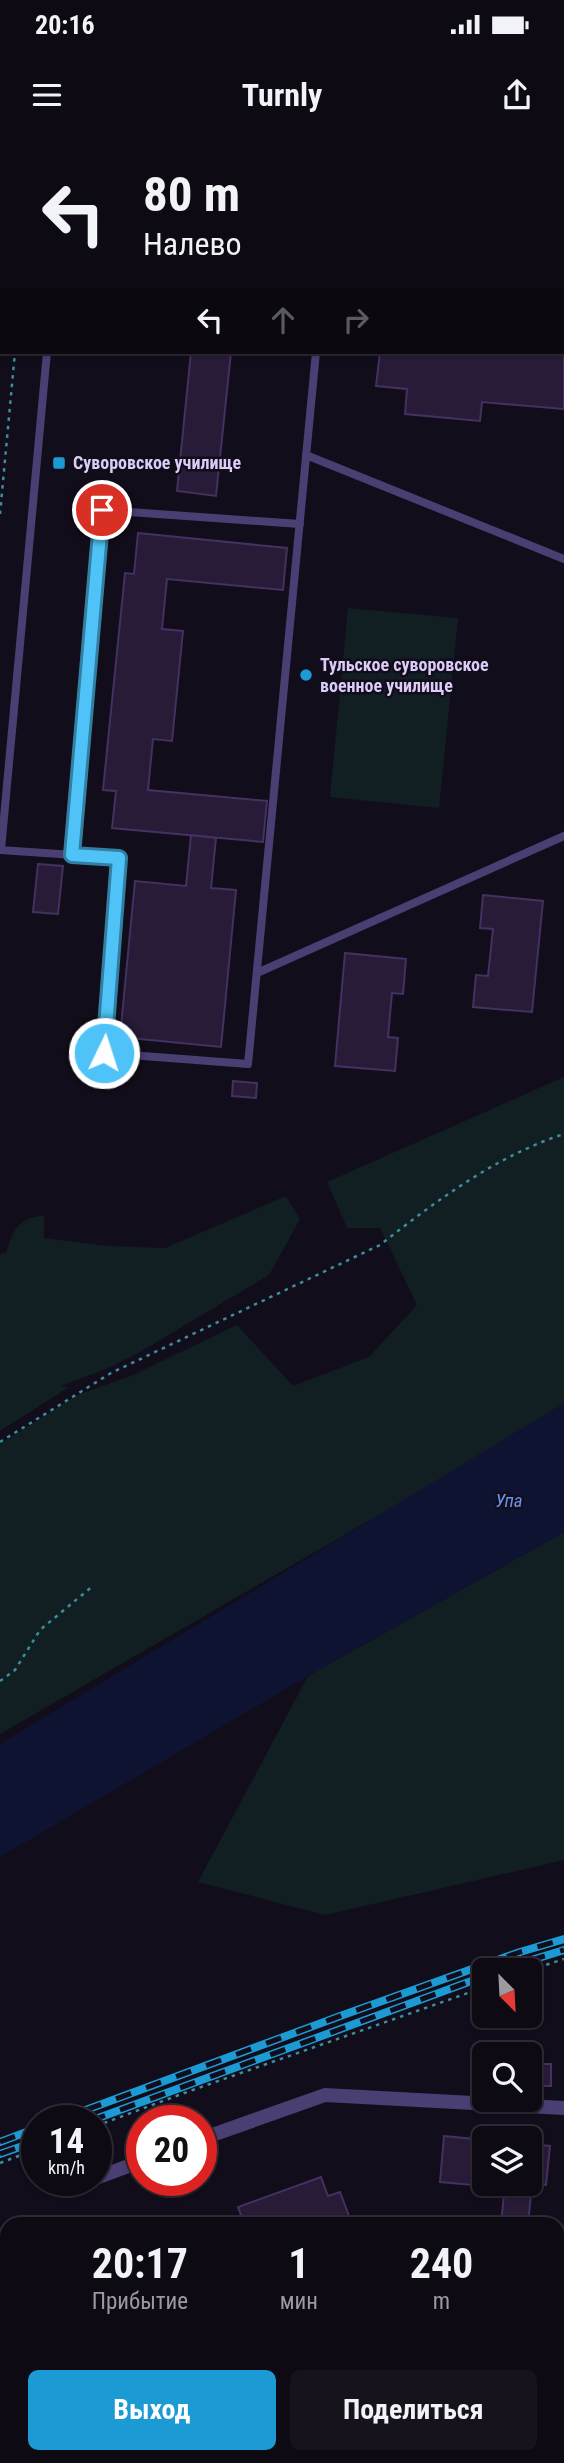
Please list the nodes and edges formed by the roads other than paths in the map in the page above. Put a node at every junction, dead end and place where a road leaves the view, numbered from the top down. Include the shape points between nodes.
1 (47, 354) edge
2 (316, 354) edge
3 (306, 455) junction
4 (300, 524) junction
5 (564, 558) edge
6 (564, 836) edge
7 (1, 850) edge
8 (72, 855) junction
9 (257, 973) junction
10 (564, 2108) edge
11 (217, 2133) edge

1 - 7 lane
2 - 3 lane
3 - 4 lane
3 - 5 lane
4 - 8 lane via 102,510
4 - 9 lane
6 - 9 lane
7 - 8 lane
8 - 9 lane via 119,858 104,1053 248,1064
10 - 11 street via 325,2095

